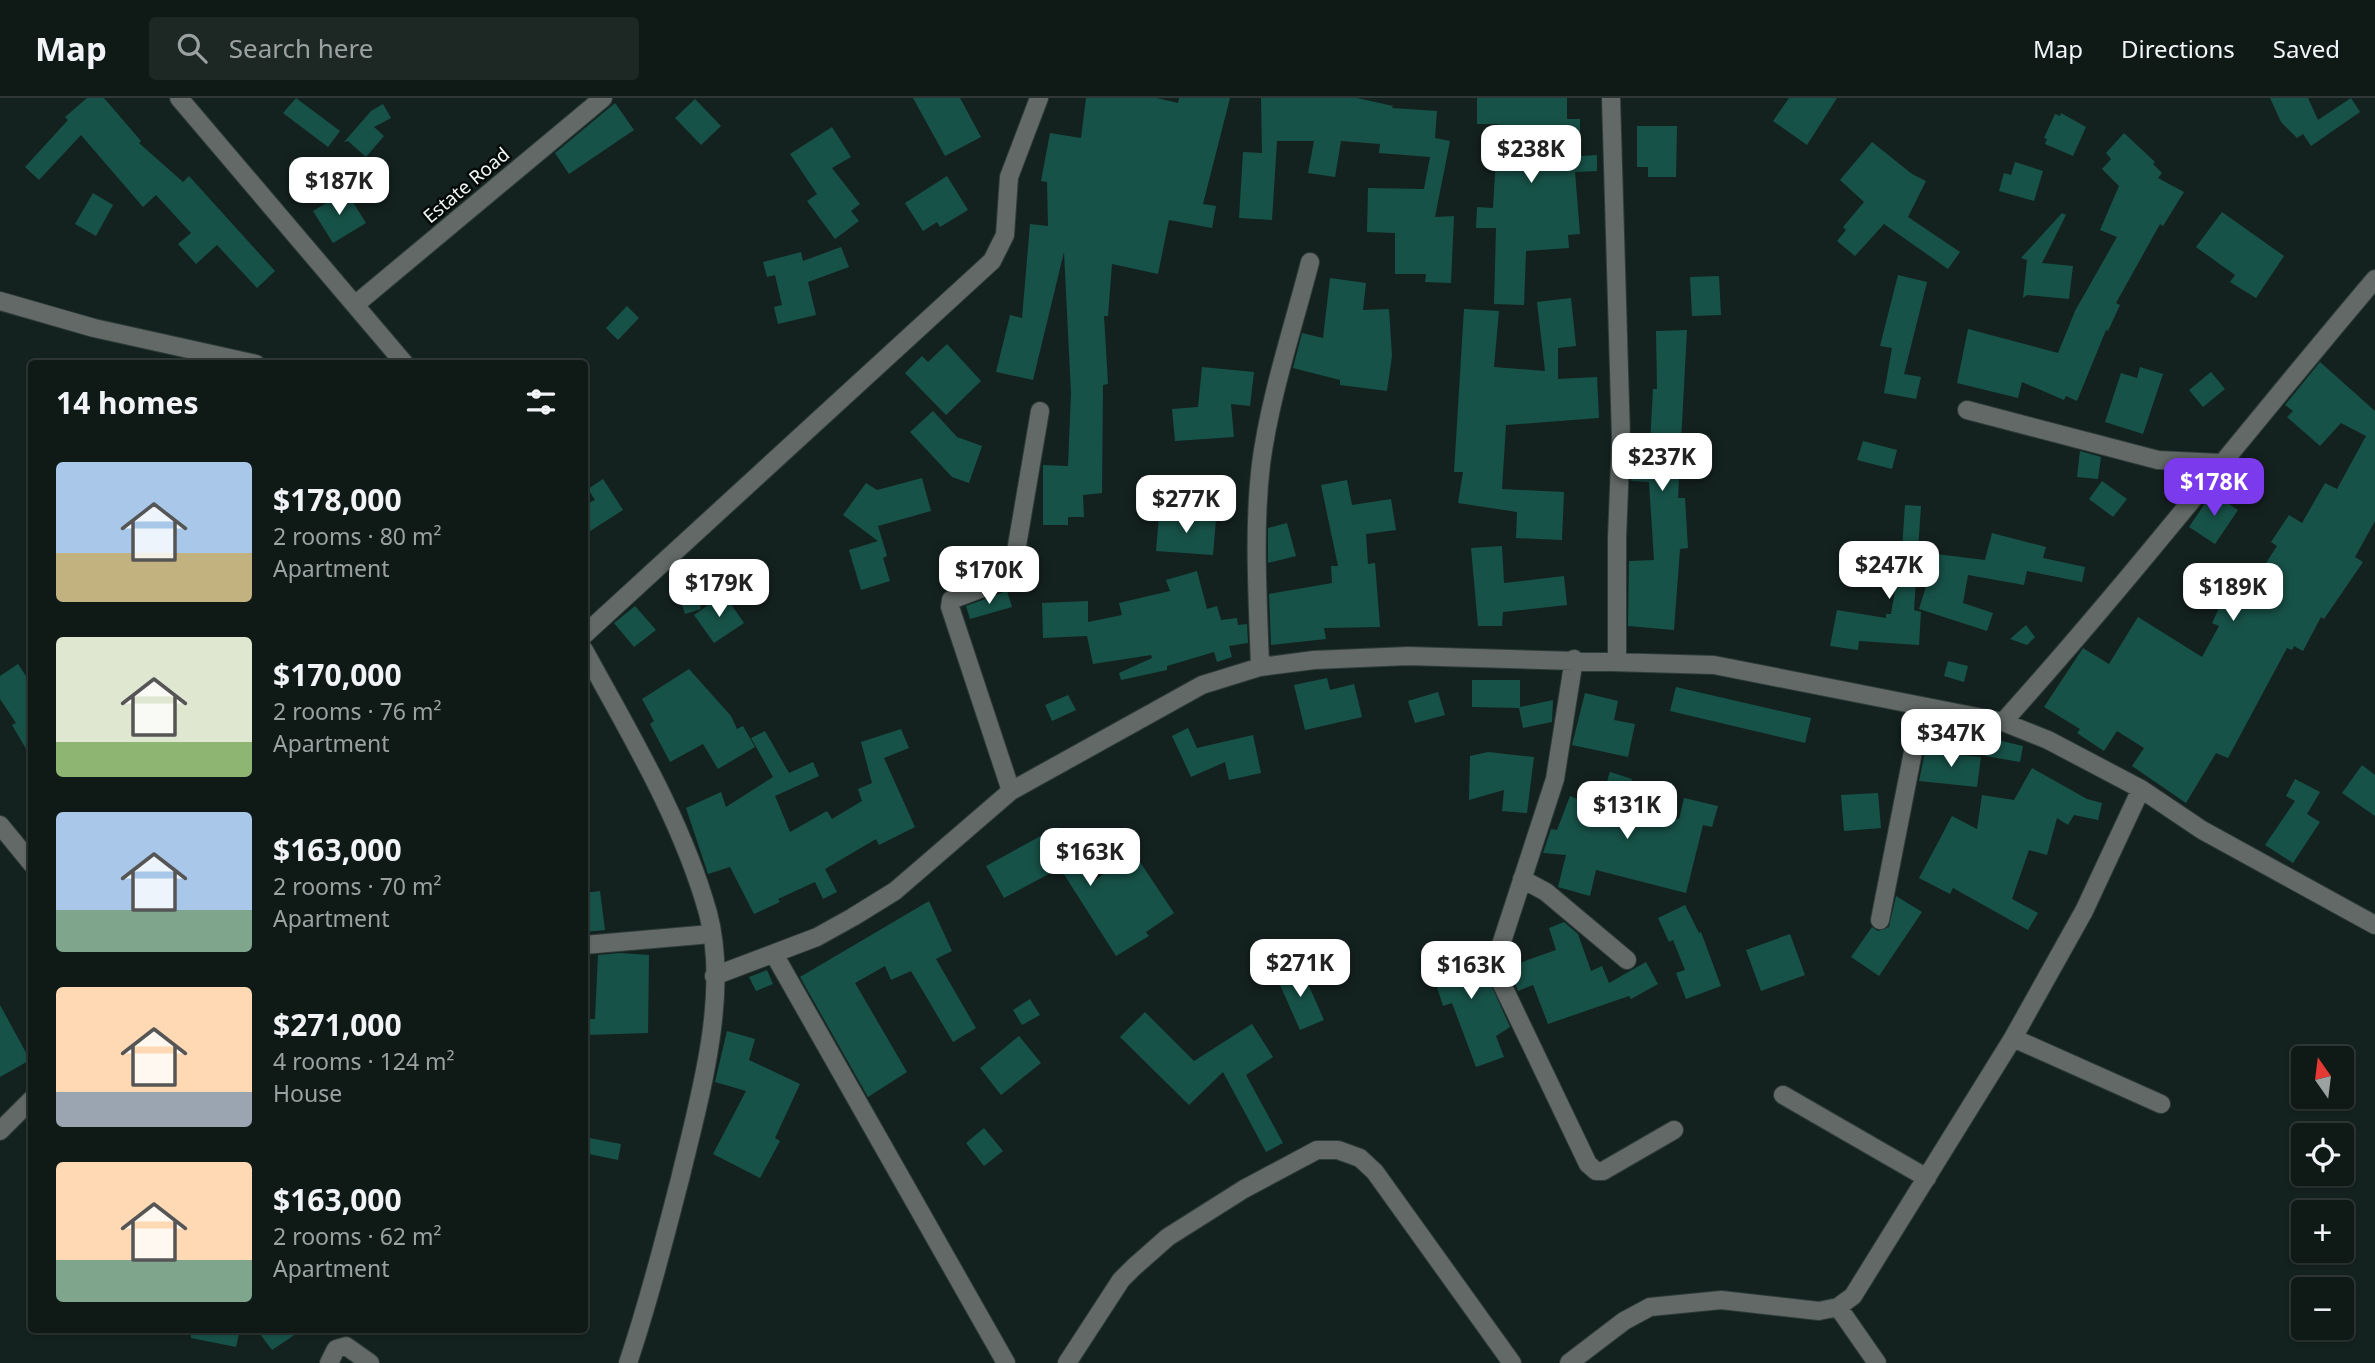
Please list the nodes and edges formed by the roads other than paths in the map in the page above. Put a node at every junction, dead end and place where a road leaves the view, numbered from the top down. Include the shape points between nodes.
1 (179, 98) edge
2 (603, 98) edge
3 (1038, 98) edge
4 (1611, 98) edge
5 (1310, 262) dead end
6 (2375, 279) edge
7 (0, 301) edge
8 (356, 304) junction
9 (238, 360) edge
10 (402, 360) edge
11 (1967, 410) dead end
12 (1040, 411) dead end
13 (2220, 463) junction
14 (588, 631) edge
15 (588, 658) edge
16 (1574, 659) junction
17 (1617, 660) junction
18 (1260, 667) junction
19 (1922, 706) junction
20 (2003, 722) junction
21 (2141, 789) junction
22 (1012, 791) junction
23 (0, 825) edge
24 (28, 859) edge
25 (1522, 879) junction
26 (1880, 920) dead end
27 (2375, 925) edge
28 (711, 934) junction
29 (588, 945) edge
30 (774, 954) junction
31 (1627, 960) dead end
32 (714, 976) junction
33 (2013, 1038) junction
34 (1783, 1095) dead end
35 (28, 1103) edge
36 (2161, 1104) dead end
37 (1674, 1130) dead end
38 (0, 1131) edge
39 (1927, 1178) junction
40 (1838, 1307) junction
41 (329, 1363) edge
42 (370, 1363) edge
43 (628, 1363) edge
44 (1006, 1363) edge
45 (1067, 1363) edge
46 (1512, 1363) edge
47 (1569, 1363) edge
48 (1877, 1363) edge

1 - 8 street
2 - 8 street, Estate Road
3 - 14 street via 1009,177 1005,235 992,261
4 - 17 street via 1621,438
5 - 18 street via 1262,463 1255,563
6 - 13 street
7 - 9 street via 94,328
8 - 10 street
11 - 13 street via 2158,460
12 - 22 street via 1013,569 1000,581 951,600 950,607
13 - 20 street via 2072,646
15 - 28 street via 656,785 697,883
16 - 17 street
16 - 18 street via 1408,656
16 - 25 street via 1555,779
17 - 19 street via 1714,665
18 - 22 street via 1202,685
19 - 20 street
19 - 26 street
20 - 21 street
21 - 27 street via 2202,830
21 - 33 street via 2084,911
22 - 30 street via 895,891 817,937
23 - 24 street
25 - 31 street via 1546,892
25 - 37 street via 1495,963 1588,1164 1603,1171
28 - 29 street
28 - 32 street
30 - 32 street
30 - 44 street
32 - 43 street via 695,1116
33 - 36 street
33 - 39 street
34 - 39 street
35 - 38 street
39 - 40 street via 1864,1283
40 - 47 street via 1819,1311 1721,1300 1650,1307 1623,1321
40 - 48 street
41 - 42 street via 336,1349 346,1346
45 - 46 street via 1121,1280 1151,1251 1244,1189 1317,1150 1338,1150 1360,1158 1375,1172

